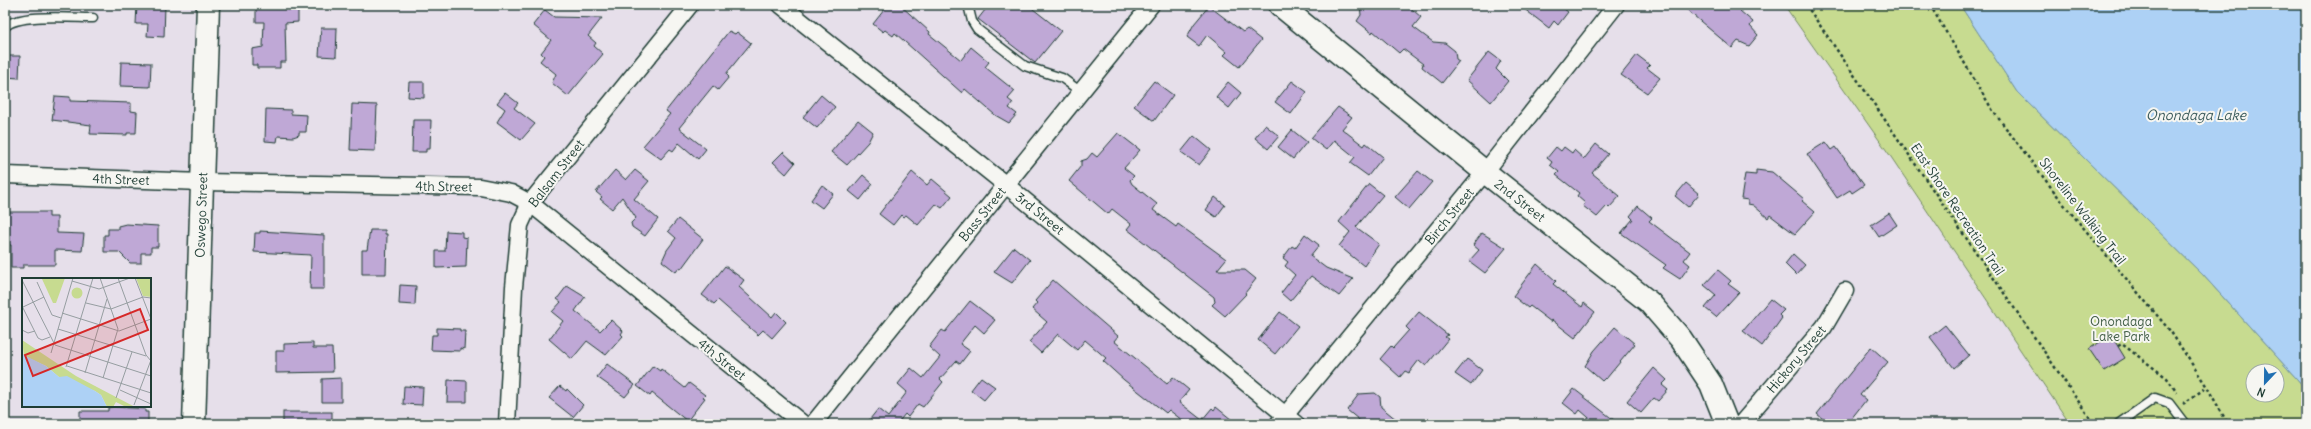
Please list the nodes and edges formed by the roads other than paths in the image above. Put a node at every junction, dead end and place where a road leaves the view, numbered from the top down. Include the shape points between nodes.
1 (208, 5) edge
2 (690, 5) edge
3 (781, 5) edge
4 (968, 5) edge
5 (1151, 5) edge
6 (1280, 5) edge
7 (1616, 5) edge
8 (93, 18) dead end
9 (5, 27) edge
10 (1080, 92) junction
11 (1485, 172) junction
12 (5, 175) edge
13 (202, 182) junction
14 (1006, 185) junction
15 (530, 203) junction
16 (1846, 291) dead end
17 (1286, 421) edge
18 (194, 424) edge
19 (507, 424) edge
20 (803, 424) edge
21 (813, 424) edge
22 (1727, 424) edge
23 (1741, 424) edge
24 (2118, 424) edge
25 (2185, 424) edge

1 - 13 main road, Oswego Street
2 - 15 street, Balsam Street
3 - 14 street, 3rd Street
4 - 10 lane via 972,21 983,34 1025,66 1062,78
5 - 10 street, Bass Street
6 - 11 main road, 2nd Street
7 - 11 street, Birch Street
8 - 9 lane via 22,19
10 - 14 street, Bass Street
11 - 17 street, Birch Street
11 - 22 main road, 2nd Street via 1649,302 1681,338 1711,384
12 - 13 street, 4th Street
13 - 15 street, 4th Street via 480,187 511,193
13 - 18 main road, Oswego Street
14 - 17 street, 3rd Street via 1267,398
14 - 21 street, Bass Street
15 - 19 street, Balsam Street via 520,225
15 - 20 street, 4th Street
16 - 23 street, Hickory Street via 1824,327
24 - 25 lane via 2155,398 2169,403

